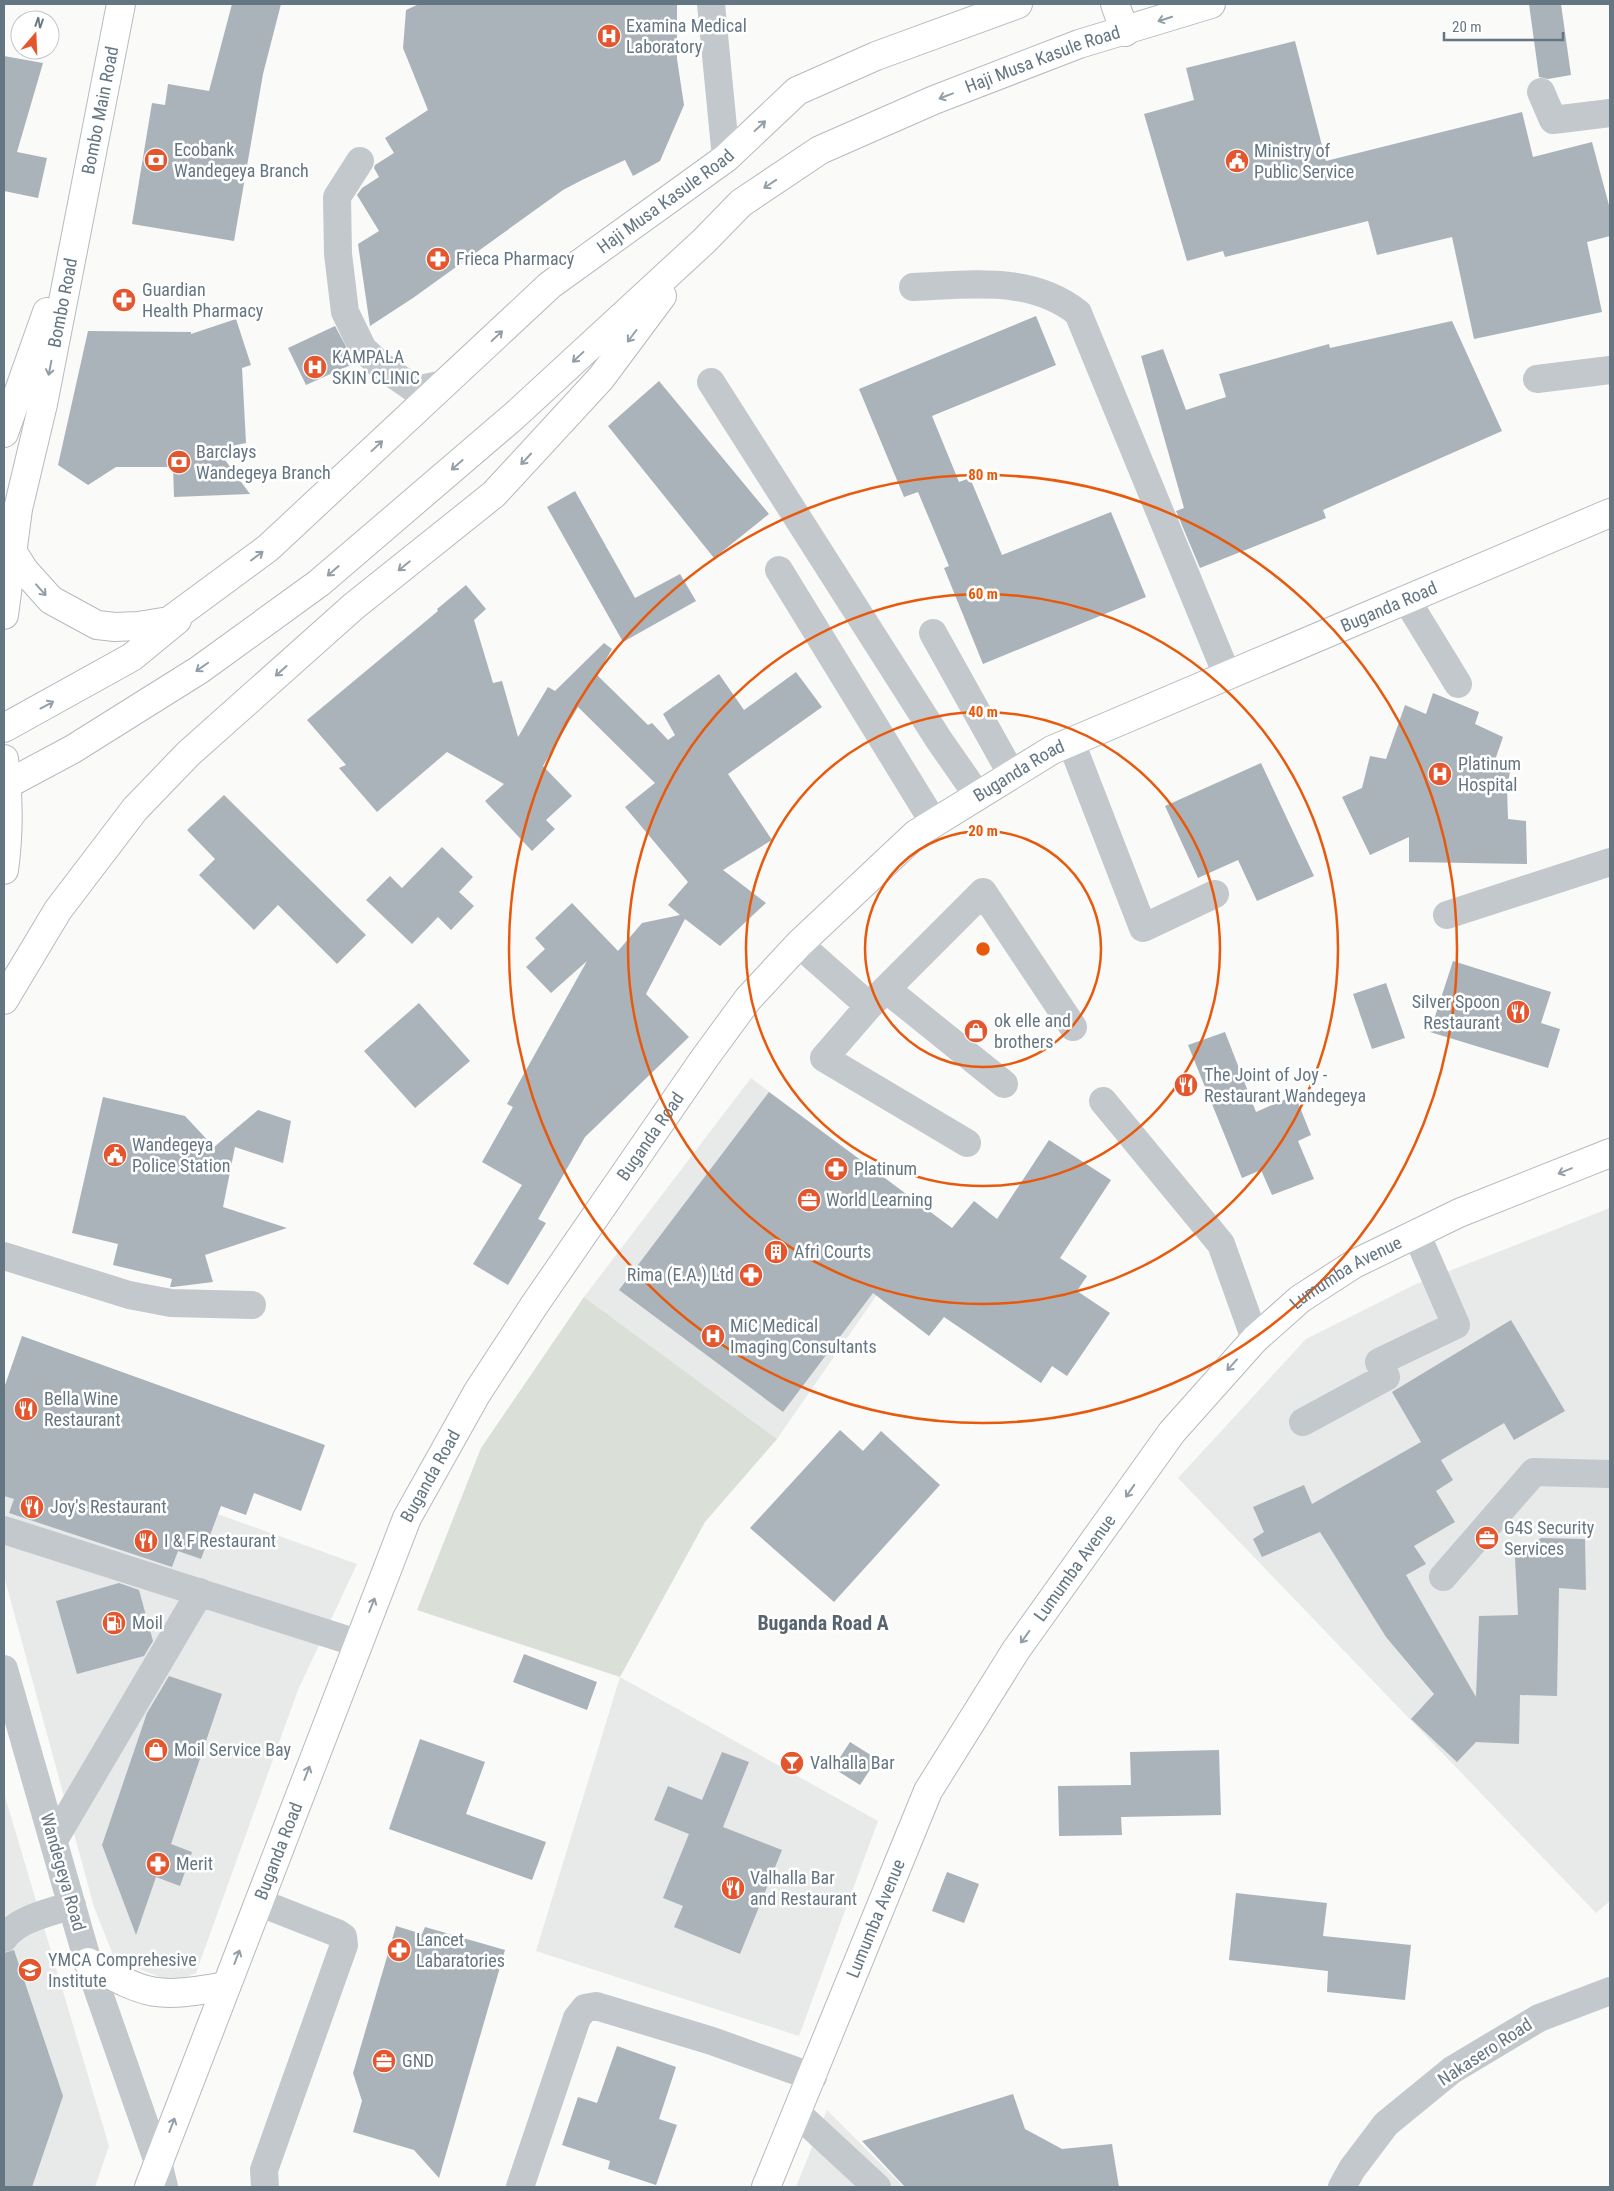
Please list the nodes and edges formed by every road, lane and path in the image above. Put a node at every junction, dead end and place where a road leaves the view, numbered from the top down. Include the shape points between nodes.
1 (121, 4) edge
2 (711, 4) edge
3 (1018, 4) edge
4 (1115, 4) edge
5 (1211, 4) edge
6 (1125, 32) junction
7 (1541, 92) dead end
8 (1610, 113) edge
9 (726, 158) junction
10 (360, 161) dead end
11 (80, 217) junction
12 (704, 241) junction
13 (912, 287) dead end
14 (1610, 370) edge
15 (1538, 379) dead end
16 (711, 382) dead end
17 (444, 384) junction
18 (4, 434) edge
19 (1610, 513) edge
20 (12, 551) junction
21 (779, 570) dead end
22 (218, 585) junction
23 (1406, 600) junction
24 (4, 615) edge
25 (933, 633) dead end
26 (1227, 676) junction
27 (1458, 684) dead end
28 (4, 728) edge
29 (1071, 742) junction
30 (1012, 775) junction
31 (5, 777) edge
32 (978, 796) junction
33 (934, 823) junction
34 (1610, 862) edge
35 (4, 870) edge
36 (1215, 894) dead end
37 (1447, 916) dead end
38 (799, 944) junction
39 (878, 998) junction
40 (4, 1000) edge
41 (1073, 1026) dead end
42 (1004, 1084) dead end
43 (1103, 1101) dead end
44 (967, 1143) dead end
45 (1610, 1153) edge
46 (1416, 1233) junction
47 (4, 1256) edge
48 (252, 1305) dead end
49 (1255, 1339) junction
50 (1303, 1422) dead end
51 (1610, 1474) edge
52 (4, 1530) edge
53 (1443, 1577) dead end
54 (200, 1592) junction
55 (357, 1643) junction
56 (4, 1669) edge
57 (54, 1840) junction
58 (258, 1902) junction
59 (72, 1905) junction
60 (4, 1938) edge
61 (88, 1962) junction
62 (226, 1986) junction
63 (1610, 1991) edge
64 (813, 2077) junction
65 (797, 2113) junction
66 (161, 2174) edge
67 (149, 2187) edge
68 (265, 2187) edge
69 (520, 2187) edge
70 (766, 2187) edge
71 (877, 2187) edge
72 (1342, 2187) edge

1 - 11 main road, Bombo Main Road
2 - 9 street
9 -> 3 main road, Haji Musa Kasule Road via 797,91 876,56
4 - 6 main road
5 -> 6 main road, Haji Musa Kasule Road
6 -> 12 main road, Haji Musa Kasule Road via 1079,44 934,100 820,150 742,203
7 - 8 street via 1553,120
17 -> 9 main road, Haji Musa Kasule Road via 550,285
10 - 17 street via 337,197 338,254 345,312 363,349 380,365 416,390
11 - 18 main road, Bombo Road
11 -> 20 main road, Bombo Road
12 -> 31 main road via 514,416 319,583 199,670 73,749
12 -> 40 main road via 601,378 494,494 354,606 188,754 135,809 58,910
13 - 26 street via 996,283 1025,287 1065,302 1078,313
14 - 15 street
16 - 32 street
22 -> 17 main road, Haji Musa Kasule Road via 268,548
19 - 23 main road, Buganda Road
20 -> 22 main road via 51,600 98,625 130,627 169,621
20 - 24 main road, Bombo Road
21 - 33 street
28 -> 22 main road via 132,657
23 - 26 main road, Buganda Road
23 - 27 street
25 - 30 street
26 - 29 main road, Buganda Road
29 - 30 main road, Buganda Road
29 - 36 street via 1143,928
30 - 32 main road, Buganda Road
31 - 35 main road via 8,843
32 - 33 main road, Buganda Road
33 - 38 main road, Buganda Road via 916,834
34 - 37 street
38 - 39 street
55 -> 38 main road, Buganda Road via 407,1518 477,1393 704,1060 748,999
39 - 41 street via 983,892
39 - 42 street
39 - 44 street via 824,1058
43 - 49 street via 1221,1244
45 -> 46 main road, Lumumba Avenue
46 - 49 main road, Lumumba Avenue via 1354,1264 1300,1299
46 - 50 street via 1456,1325 1379,1362 1386,1378
47 - 48 street via 129,1294 171,1303
49 -> 64 main road, Lumumba Avenue via 1172,1432 1016,1650 928,1791
51 - 53 street via 1534,1472
52 - 54 street
54 - 55 street
54 - 57 street
58 -> 55 main road, Buganda Road
56 - 57 street, Wandegeya Road
57 - 59 street, Wandegeya Road
62 -> 58 main road, Buganda Road
58 - 68 street via 337,1933 343,1937 344,1945 264,2170
59 - 60 street via 22,1923
59 - 61 street, Wandegeya Road
61 - 62 main road via 128,1985 150,1993 179,1994
61 - 66 street, Wandegeya Road
66 -> 62 main road, Buganda Road
63 - 72 street, Nakasero Road via 1539,2018 1452,2070 1386,2124
64 - 65 main road, Lumumba Avenue
64 - 69 street via 712,2041 596,2006 585,2008 577,2018
65 - 70 main road, Lumumba Avenue
65 - 71 street
66 - 67 main road, Buganda Road

